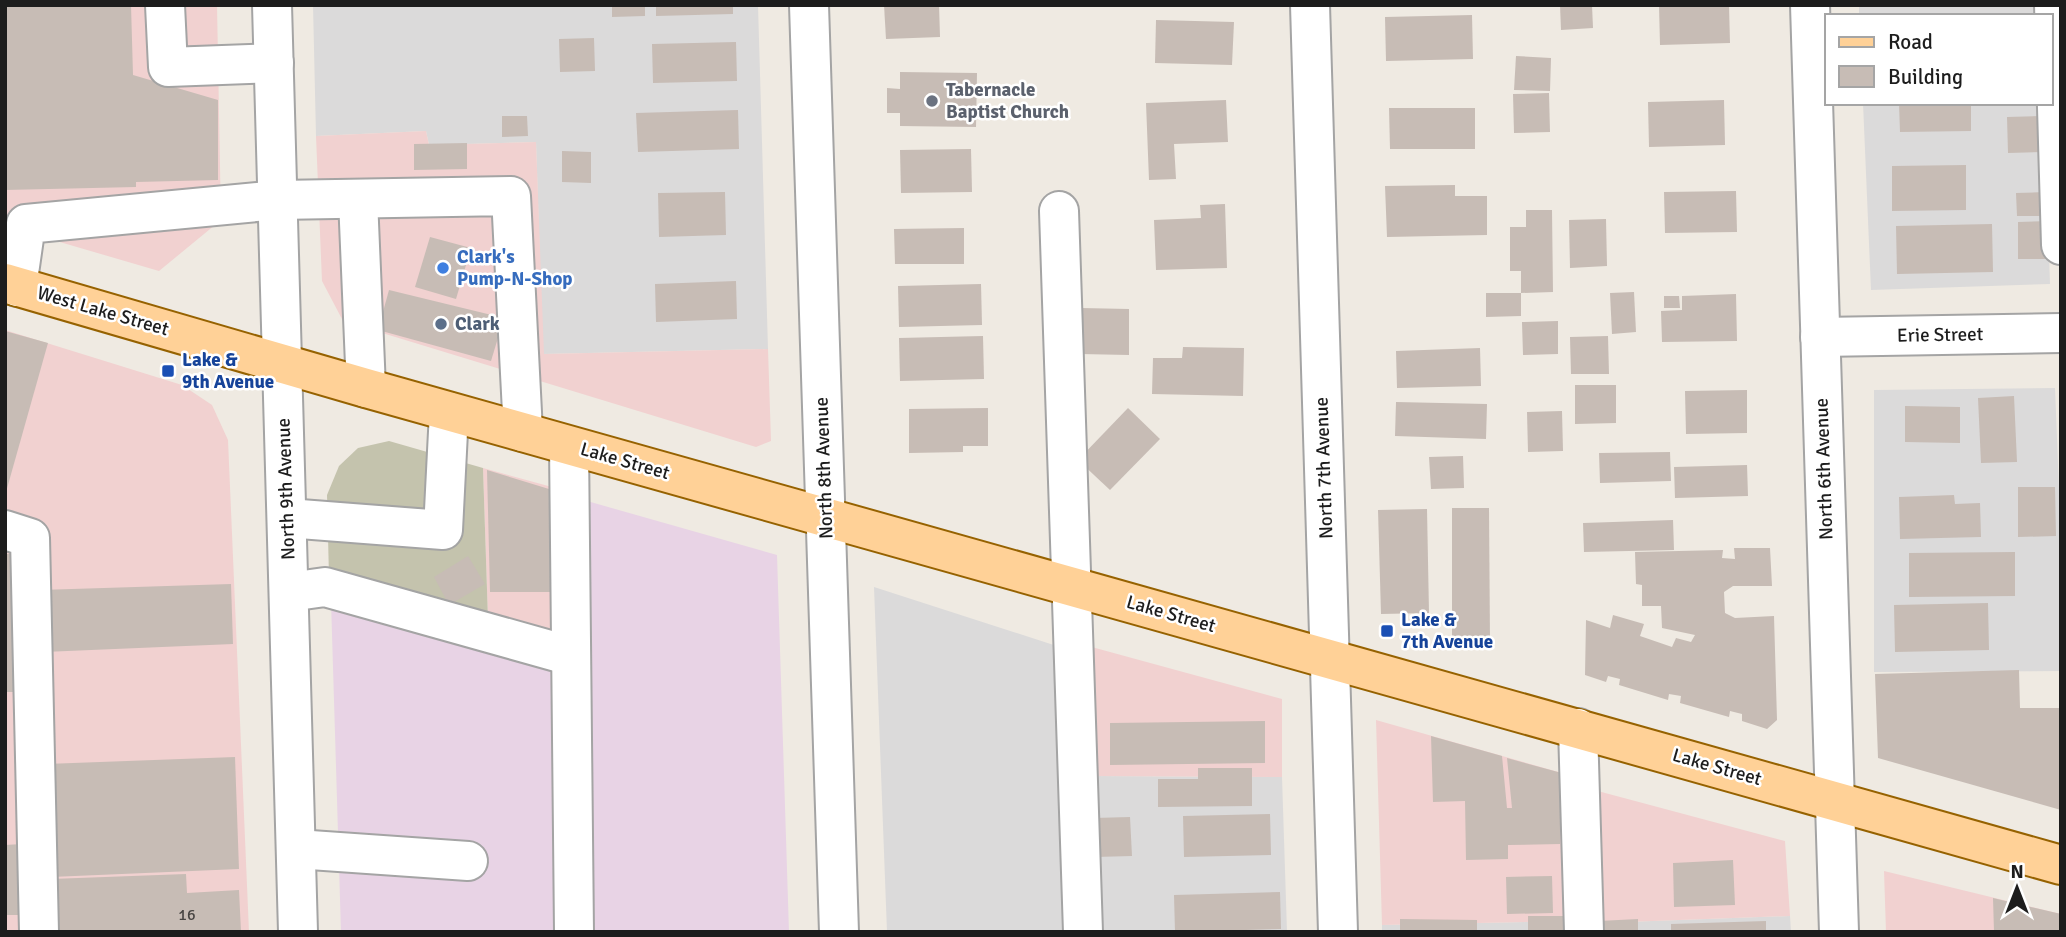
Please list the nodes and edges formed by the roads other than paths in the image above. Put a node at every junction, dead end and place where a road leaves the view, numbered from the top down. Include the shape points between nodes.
1 (165, 5) edge
2 (272, 5) edge
3 (809, 5) edge
4 (1310, 5) edge
5 (1811, 5) edge
6 (2054, 5) edge
7 (274, 63) junction
8 (358, 199) junction
9 (278, 201) junction
10 (1059, 212) dead end
11 (2061, 245) edge
12 (11, 285) edge
13 (2061, 333) edge
14 (1820, 337) junction
15 (282, 362) junction
16 (366, 388) junction
17 (449, 412) junction
18 (523, 432) junction
19 (569, 446) junction
20 (287, 518) junction
21 (826, 518) junction
22 (5, 530) edge
23 (1074, 587) junction
24 (289, 592) junction
25 (571, 656) junction
26 (1330, 659) junction
27 (1578, 728) junction
28 (1834, 800) junction
29 (296, 849) junction
30 (468, 861) dead end
31 (2061, 865) edge
32 (39, 932) edge
33 (298, 932) edge
34 (574, 932) edge
35 (839, 932) edge
36 (1083, 932) edge
37 (1338, 932) edge
38 (1584, 932) edge
39 (1839, 932) edge

1 - 7 street via 168,67
2 - 7 street, North 9th Avenue
3 - 21 street, North 8th Avenue
4 - 26 street, North 7th Avenue
5 - 14 street, North 6th Avenue
6 - 11 street
7 - 9 street, North 9th Avenue
8 - 9 street
8 - 16 street
8 - 18 street via 511,196
9 - 12 street via 26,224
9 - 15 street, North 9th Avenue
10 - 23 street
12 - 15 main road, West Lake Street
13 - 14 street, Erie Street
14 - 28 street, North 6th Avenue
15 - 16 main road, Lake Street
15 - 20 street, North 9th Avenue
16 - 17 main road, Lake Street
17 - 18 main road, Lake Street
17 - 20 street via 443,530
18 - 19 main road, Lake Street
19 - 21 main road, Lake Street
19 - 25 street
20 - 24 street, North 9th Avenue
21 - 23 main road, Lake Street
21 - 35 street, North 8th Avenue
22 - 32 street via 30,538
23 - 26 main road, Lake Street
23 - 36 street
24 - 25 street via 324,587
24 - 29 street, North 9th Avenue
25 - 34 street
26 - 27 main road, Lake Street
26 - 37 street, North 7th Avenue
27 - 28 main road, Lake Street
27 - 38 street
28 - 31 main road, Lake Street
28 - 39 street, North 6th Avenue
29 - 30 street
29 - 33 street, North 9th Avenue

